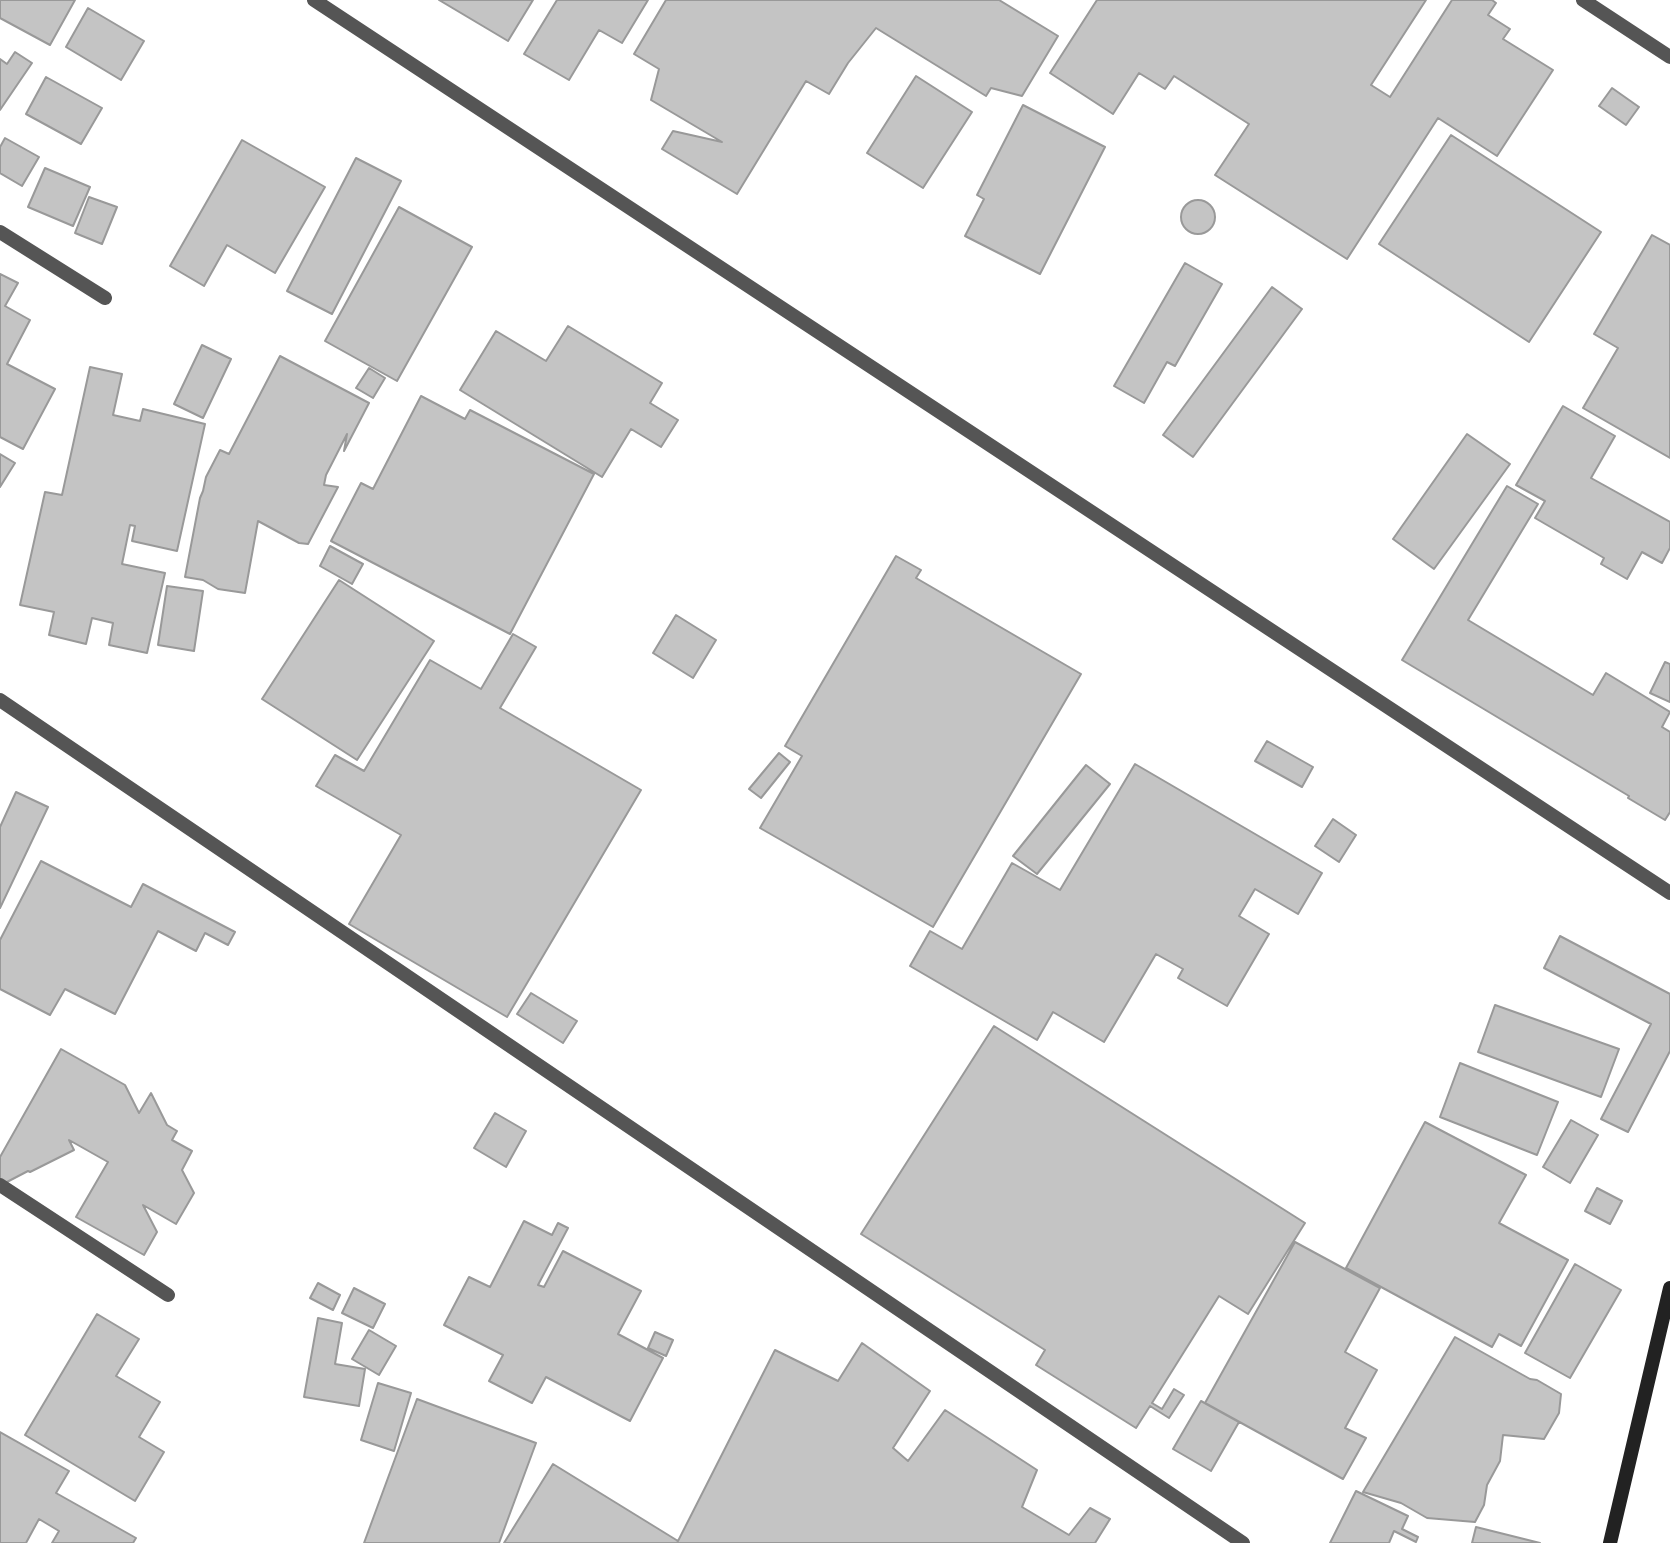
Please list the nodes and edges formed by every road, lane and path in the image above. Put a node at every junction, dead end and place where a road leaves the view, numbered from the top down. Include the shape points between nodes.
1 (314, 0) edge
2 (1583, 0) edge
3 (1670, 57) edge
4 (0, 232) edge
5 (105, 298) dead end
6 (0, 700) edge
7 (1670, 893) edge
8 (0, 1185) edge
9 (1670, 1288) edge
10 (168, 1295) dead end
11 (1242, 1543) edge
12 (1610, 1543) edge

1 - 7 street
2 - 3 street
4 - 5 street
6 - 11 street
8 - 10 street
9 - 12 street

